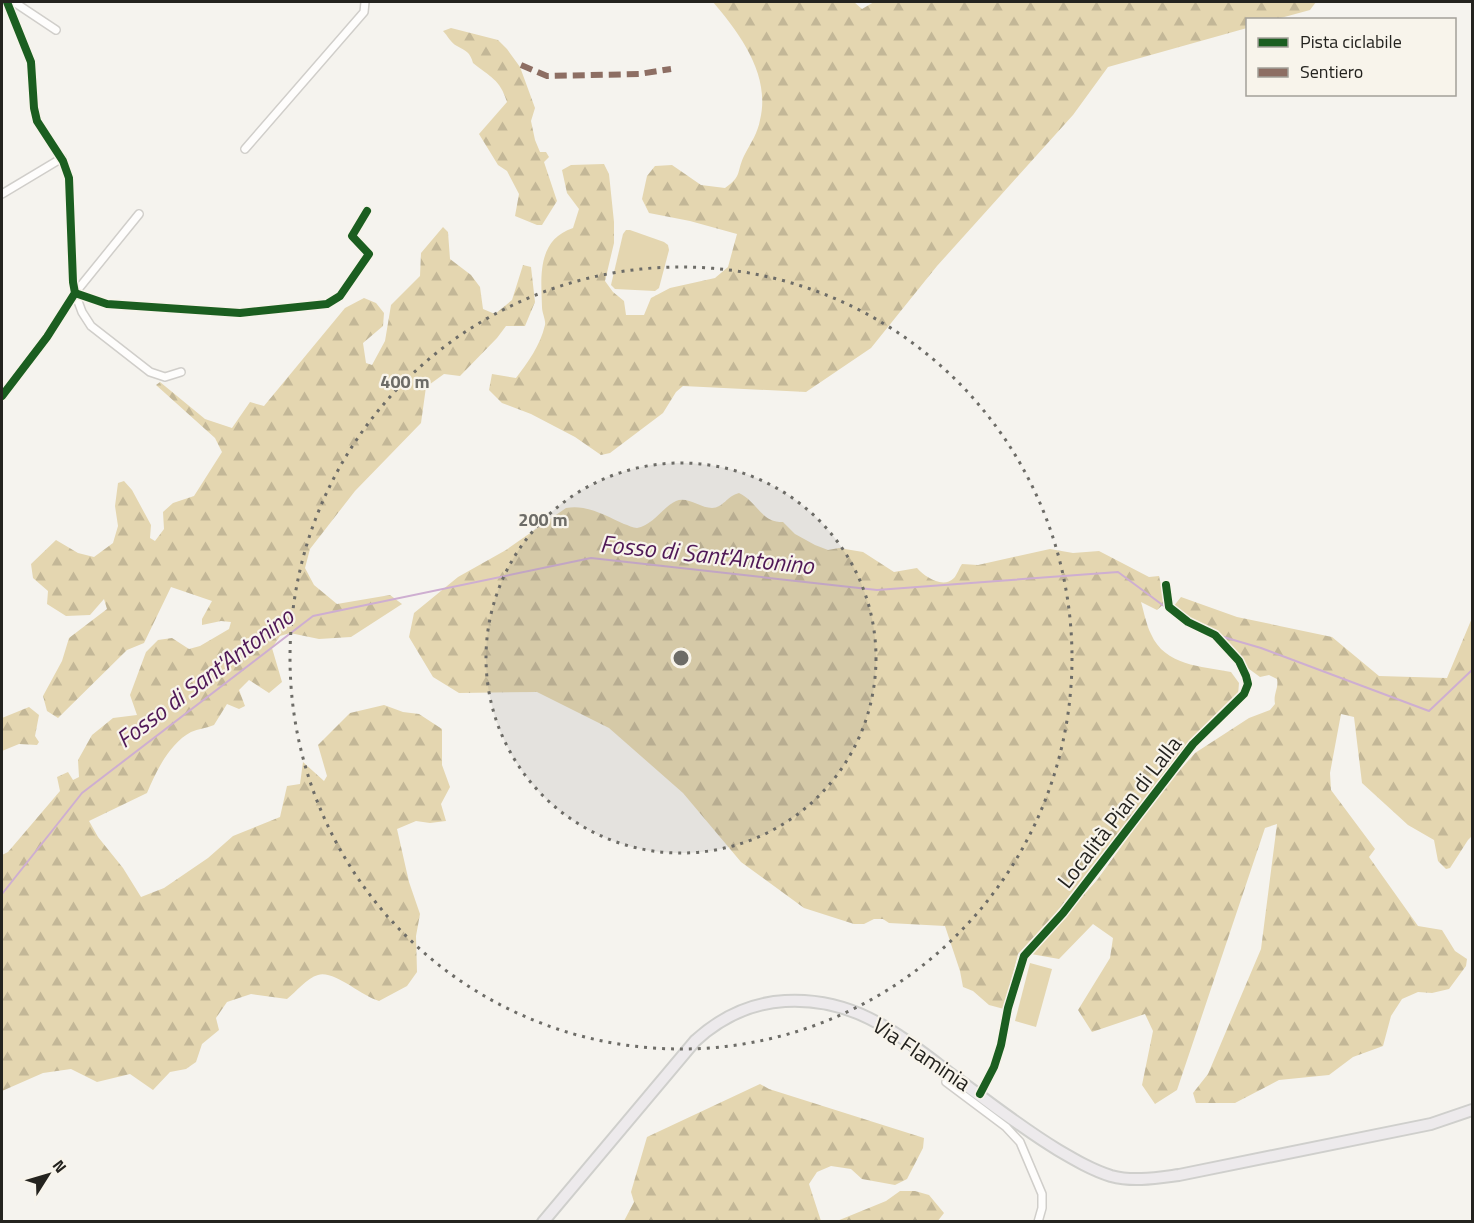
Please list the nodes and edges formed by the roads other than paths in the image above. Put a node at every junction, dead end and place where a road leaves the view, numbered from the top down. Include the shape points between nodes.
1 (7, 2) edge
2 (14, 2) edge
3 (365, 2) edge
4 (56, 30) dead end
5 (245, 149) dead end
6 (62, 158) junction
7 (2, 194) edge
8 (368, 211) dead end
9 (139, 214) dead end
10 (75, 293) junction
11 (181, 372) dead end
12 (2, 396) edge
13 (1166, 585) dead end
14 (952, 1075) junction
15 (980, 1094) junction
16 (1473, 1110) edge
17 (543, 1221) edge
18 (1038, 1221) edge

1 - 6 street via 31,63 36,118
2 - 4 street
3 - 5 street via 364,12
6 - 7 street
6 - 10 street via 70,181
8 - 10 street via 352,236 369,254 340,296 327,304 240,313 107,304
9 - 10 street
10 - 11 street via 91,326 150,372 165,377
10 - 12 street
13 - 15 street, Località Pian di Lalla via 1169,607 1215,635 1239,661 1248,684 1244,694 1193,744 1063,913 1024,956 997,1056
14 - 15 main road, Via Flaminia
14 - 17 main road, Via Flaminia via 892,1030 842,1007 789,1001 739,1012 713,1026 690,1047
14 - 18 street via 946,1082 1006,1127 1024,1148 1042,1194
15 - 16 main road, Via Flaminia via 1022,1128 1073,1159 1104,1174 1135,1179 1179,1176 1431,1124

